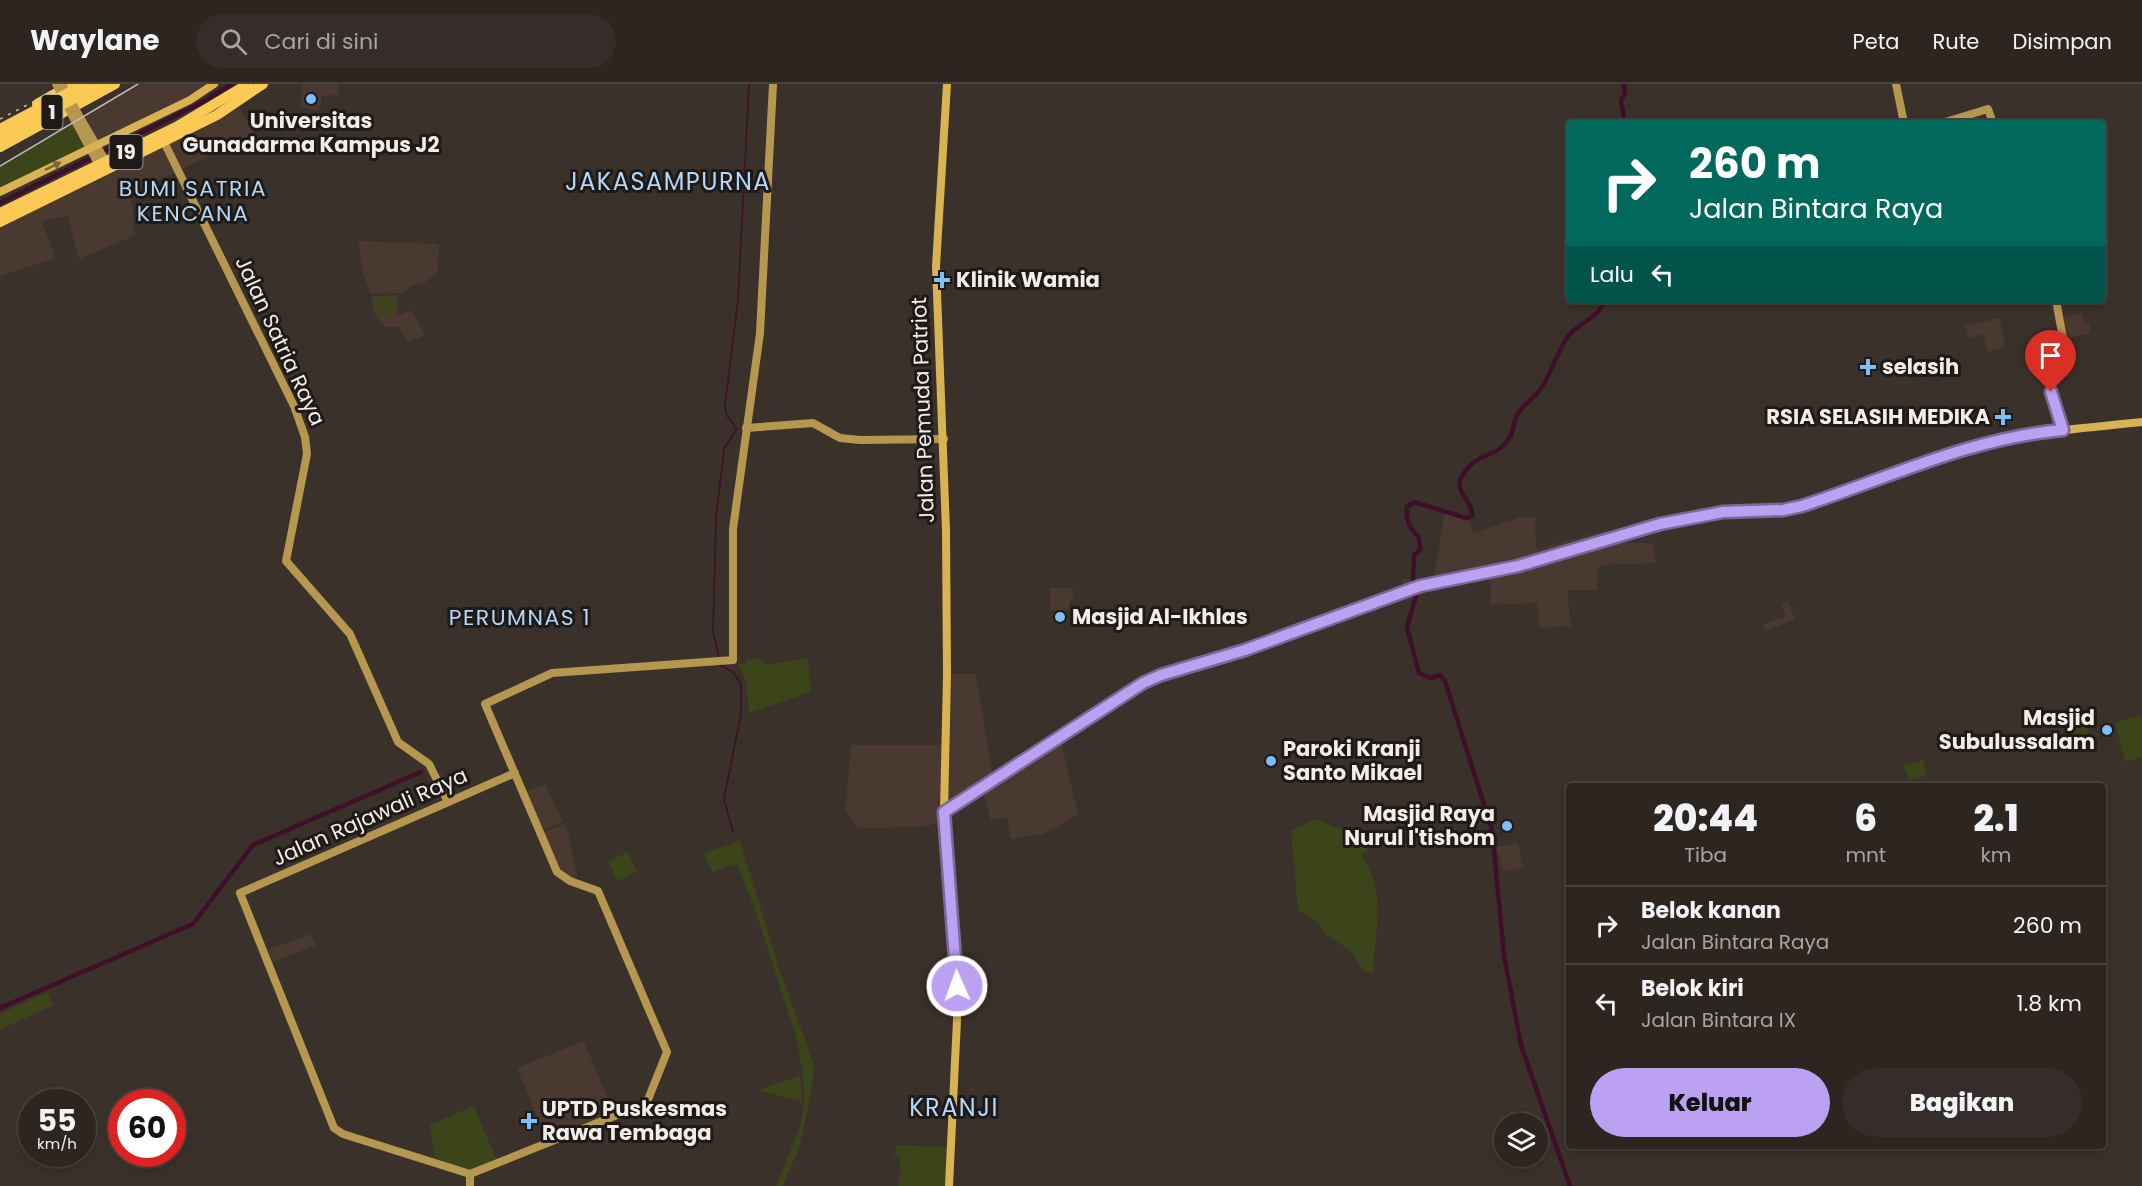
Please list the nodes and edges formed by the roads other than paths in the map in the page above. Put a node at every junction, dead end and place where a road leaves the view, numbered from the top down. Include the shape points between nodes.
1 (56, 84) edge
2 (62, 84) edge
3 (72, 84) edge
4 (85, 84) edge
5 (102, 84) edge
6 (115, 84) edge
7 (214, 84) edge
8 (248, 84) edge
9 (264, 84) edge
10 (773, 84) edge
11 (947, 84) edge
12 (1896, 84) edge
13 (76, 116) junction
14 (1903, 120) edge
15 (1952, 120) edge
16 (1992, 120) edge
17 (0, 124) edge
18 (0, 129) edge
19 (3, 142) edge
20 (164, 144) junction
21 (94, 147) junction
22 (0, 154) edge
23 (141, 156) junction
24 (104, 165) junction
25 (83, 185) junction
26 (0, 192) edge
27 (0, 213) edge
28 (0, 224) edge
29 (2057, 303) edge
30 (2142, 422) edge
31 (746, 428) junction
32 (2063, 430) junction
33 (944, 439) junction
34 (1923, 463) junction
35 (1916, 474) dead end
36 (515, 773) junction
37 (442, 806) junction
38 (944, 812) junction
39 (470, 1174) junction
40 (470, 1186) edge
41 (949, 1186) edge

1 - 13 street, bridge
2 - 13 street, bridge
3 - 17 highway, 1
4 - 18 highway, 1, bridge
5 - 19 highway, 1, bridge
6 - 19 highway, 1
7 - 21 main road via 190,100
8 - 27 highway, 19, bridge via 176,127
9 - 20 main road via 218,116
9 - 28 highway, 19, bridge via 218,115
10 - 31 street via 760,333
11 - 33 main road, Jalan Pemuda Patriot via 936,266
12 - 14 street
13 - 21 street
15 - 16 street via 1988,109
19 - 22 highway
20 - 23 main road
20 - 37 street, Jalan Satria Raya via 303,430 307,454 286,558 293,572 350,634 398,742 429,764
21 - 24 street
26 -> 21 main road
23 - 24 main road via 132,155
23 - 25 main road
24 - 25 main road via 89,175
25 - 28 main road
29 - 32 street via 2066,356 2053,378 2051,392
30 - 32 main road
31 - 33 street via 813,423 840,438
31 - 36 street via 733,529 733,660 552,673 485,704
32 - 34 main road via 1988,442
33 - 38 main road, Jalan Pemuda Patriot
34 - 35 main road
34 - 38 main road via 1802,506 1723,512 1660,524 1518,566 1420,586 1245,650 1149,679
36 - 37 street, Jalan Rajawali Raya
36 - 39 street via 557,872 598,891 667,1052 647,1102
37 - 39 street, Jalan Rajawali Raya via 240,893 334,1128
38 - 41 main road, Jalan Pemuda Patriot via 956,951 957,1020
39 - 40 street

